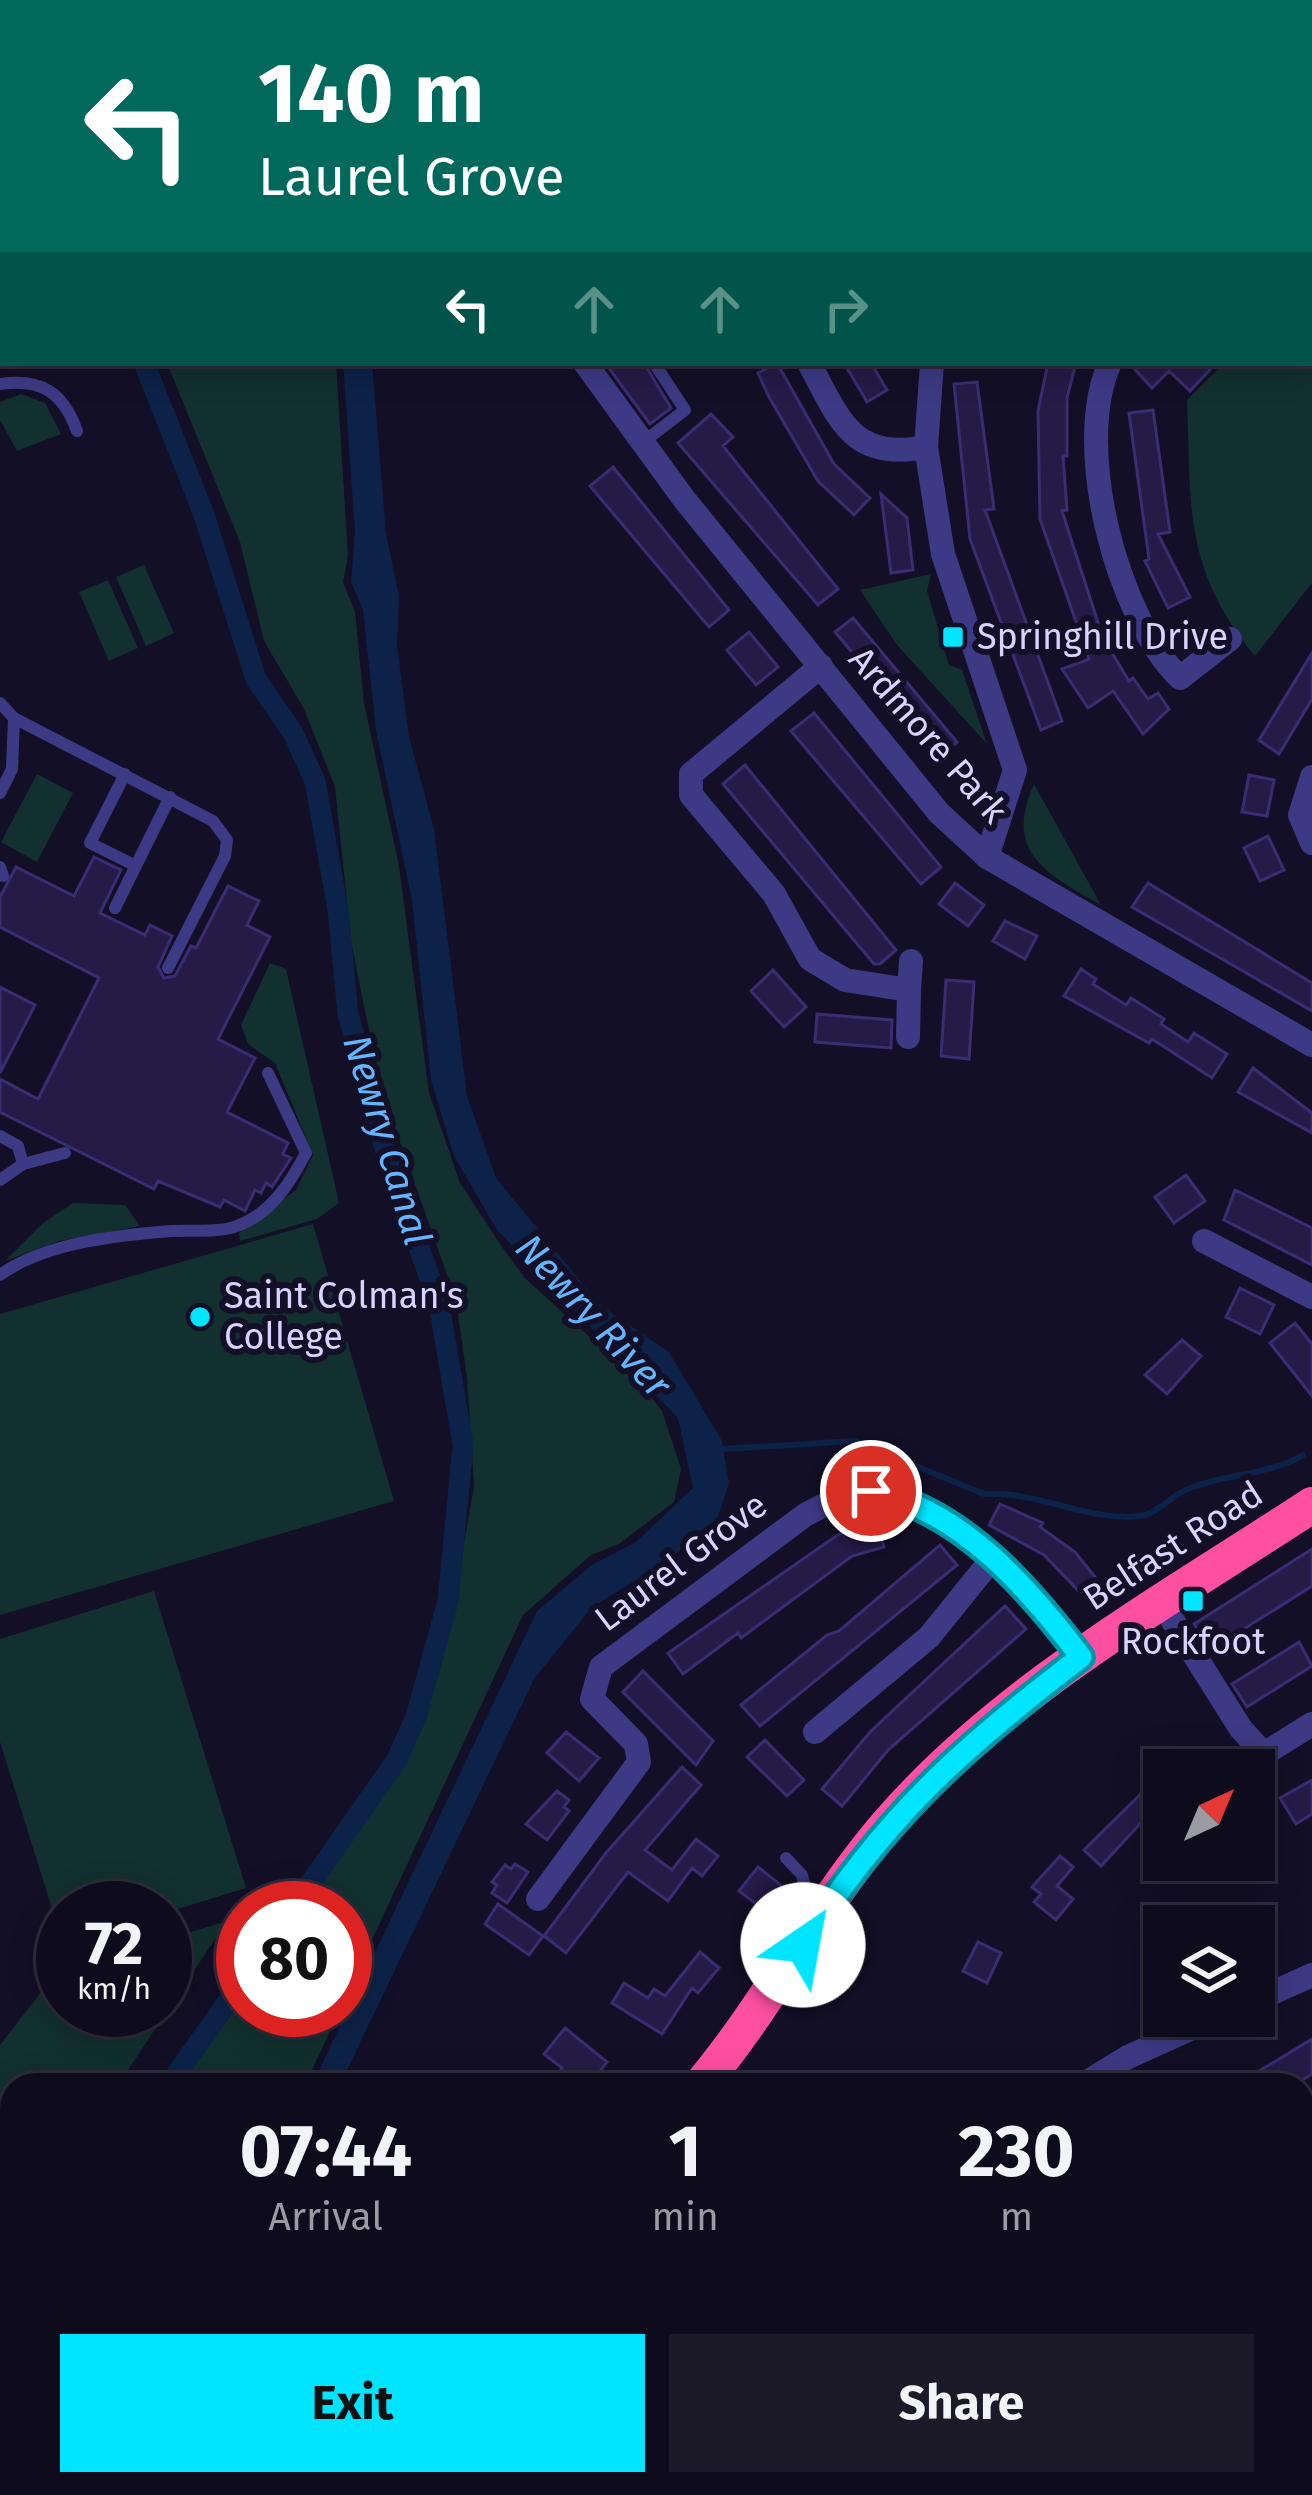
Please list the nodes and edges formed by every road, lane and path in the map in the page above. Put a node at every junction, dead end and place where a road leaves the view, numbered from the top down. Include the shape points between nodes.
1 (587, 366) edge
2 (656, 366) edge
3 (811, 366) edge
4 (932, 366) edge
5 (1109, 366) edge
6 (0, 384) edge
7 (77, 431) dead end
8 (642, 443) junction
9 (926, 447) junction
10 (1230, 639) dead end
11 (821, 666) junction
12 (0, 703) edge
13 (14, 718) junction
14 (125, 774) junction
15 (1312, 777) edge
16 (0, 793) edge
17 (170, 797) junction
18 (1312, 843) edge
19 (987, 857) junction
20 (136, 866) junction
21 (115, 908) dead end
22 (911, 961) dead end
23 (168, 968) dead end
24 (909, 990) junction
25 (908, 1036) dead end
26 (1312, 1046) edge
27 (268, 1073) dead end
28 (0, 1136) edge
29 (65, 1153) dead end
30 (23, 1164) junction
31 (0, 1180) edge
32 (1204, 1241) dead end
33 (0, 1275) edge
34 (1312, 1297) edge
35 (1312, 1505) edge
36 (992, 1559) junction
37 (1161, 1602) junction
38 (1081, 1657) junction
39 (1312, 1724) edge
40 (814, 1732) dead end
41 (786, 1858) dead end
42 (538, 1898) dead end
43 (826, 1908) junction
44 (1312, 1975) edge
45 (1275, 1992) edge
46 (1172, 2037) edge
47 (708, 2073) edge
48 (1102, 2073) edge

1 - 8 street, Ardmore Park
2 - 8 lane via 685,410
3 - 9 street via 858,441 880,450
4 - 9 street
5 - 10 street via 1097,429 1121,579 1142,626 1180,678
6 - 7 lane via 32,382 54,391
8 - 11 street, Ardmore Park
9 - 19 street via 943,554 1012,754 1015,783
11 - 19 street, Ardmore Park via 939,813
11 - 24 street via 692,774 691,795 774,894 810,959 844,980
12 - 13 lane
13 - 14 lane
13 - 16 lane via 12,769
14 - 17 lane
14 - 20 lane via 90,843
15 - 18 street via 1300,815
17 - 20 lane
17 - 23 lane via 213,821 227,840
19 - 26 street, Ardmore Park
20 - 21 lane
22 - 24 street
24 - 25 street
27 - 33 lane via 306,1153 288,1189 260,1213 235,1227 66,1249
28 - 30 lane via 17,1146
29 - 30 lane
30 - 31 lane
32 - 34 street
35 - 37 highway, Belfast Road
36 - 38 street, Laurel Grove via 1037,1598
36 - 40 street via 929,1637
36 - 42 street, Laurel Grove via 902,1498 871,1491 835,1498 642,1633 601,1667 592,1699 636,1744 639,1762
37 - 38 highway, Belfast Road
37 - 39 street via 1264,1754
38 - 43 highway, Belfast Road via 911,1798
41 - 43 lane via 807,1895
43 - 47 highway, Belfast Road via 777,1955
44 - 45 street
46 - 48 street

